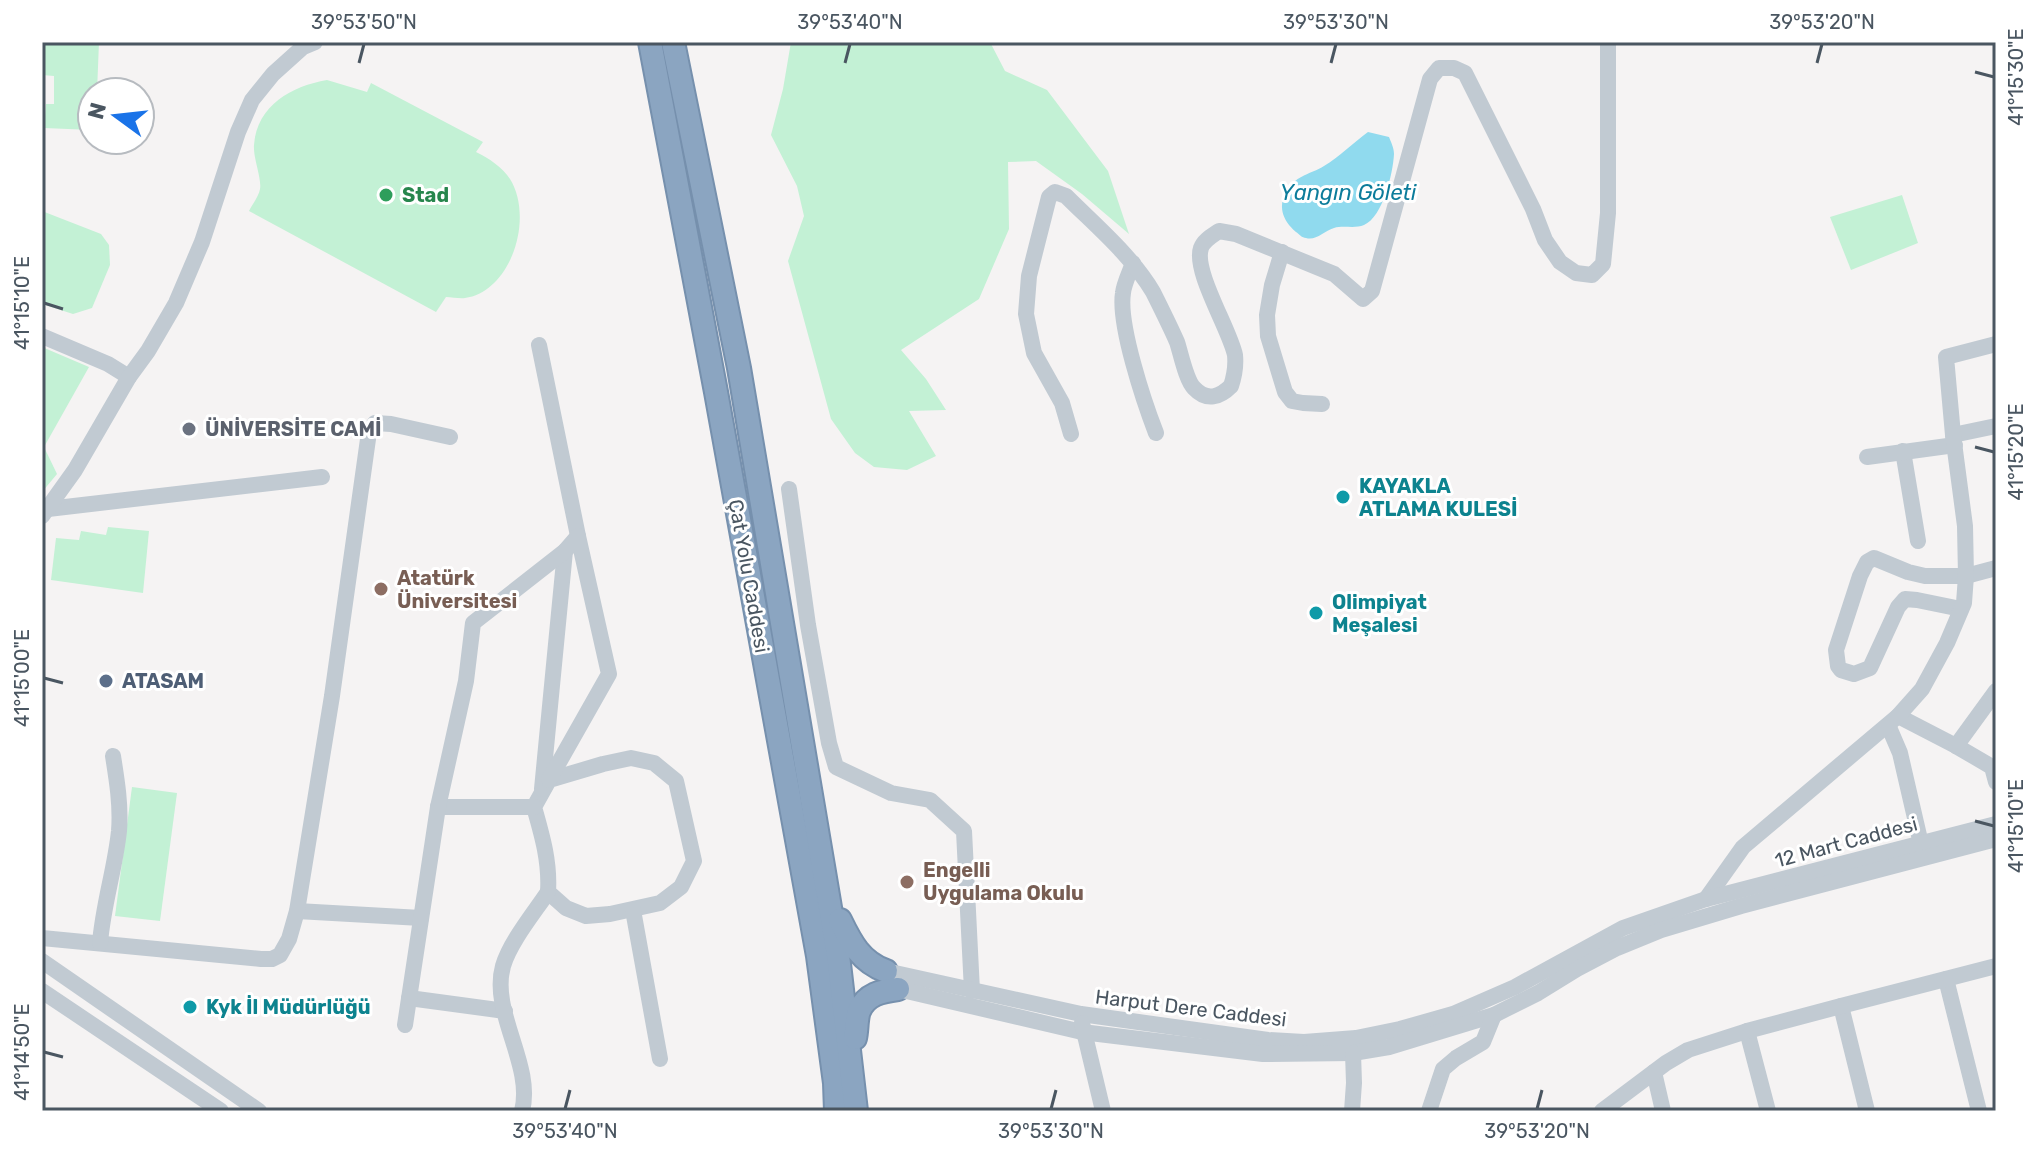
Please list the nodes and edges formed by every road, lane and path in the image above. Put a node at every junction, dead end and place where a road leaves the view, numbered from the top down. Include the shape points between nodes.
1 (315, 42) edge
2 (650, 42) edge
3 (673, 42) edge
4 (1608, 42) edge
5 (1282, 252) junction
6 (1133, 263) junction
7 (42, 336) edge
8 (1996, 344) edge
9 (539, 345) dead end
10 (129, 377) junction
11 (1322, 404) dead end
12 (1996, 426) edge
13 (1156, 433) dead end
14 (1071, 434) dead end
15 (450, 437) dead end
16 (1954, 440) junction
17 (1903, 451) junction
18 (1867, 457) dead end
19 (322, 477) dead end
20 (789, 489) dead end
21 (45, 512) edge
22 (578, 536) junction
23 (1918, 541) dead end
24 (565, 551) junction
25 (1996, 568) edge
26 (1966, 576) junction
27 (1961, 609) junction
28 (1996, 691) edge
29 (1893, 720) junction
30 (1956, 746) junction
31 (113, 756) dead end
32 (1995, 770) edge
33 (545, 786) junction
34 (438, 807) junction
35 (534, 807) junction
36 (1996, 824) edge
37 (1996, 839) edge
38 (1921, 844) junction
39 (548, 892) junction
40 (830, 905) junction
41 (1709, 907) junction
42 (633, 910) junction
43 (297, 911) junction
44 (421, 918) junction
45 (42, 938) edge
46 (100, 943) junction
47 (818, 956) junction
48 (42, 961) edge
49 (1996, 966) edge
50 (841, 976) junction
51 (1946, 979) junction
52 (892, 980) junction
53 (42, 991) edge
54 (972, 991) junction
55 (409, 998) junction
56 (97, 999) junction
57 (1841, 1006) junction
58 (505, 1011) junction
59 (1081, 1014) junction
60 (1494, 1015) junction
61 (84, 1019) junction
62 (405, 1025) dead end
63 (1747, 1031) junction
64 (1082, 1032) junction
65 (1353, 1053) junction
66 (660, 1059) dead end
67 (851, 1060) junction
68 (1654, 1072) junction
69 (236, 1095) junction
70 (224, 1111) edge
71 (259, 1111) edge
72 (522, 1111) edge
73 (836, 1111) edge
74 (856, 1111) edge
75 (1103, 1111) edge
76 (1352, 1111) edge
77 (1429, 1111) edge
78 (1602, 1111) edge
79 (1663, 1111) edge
80 (1768, 1111) edge
81 (1867, 1111) edge
82 (1979, 1111) edge

1 - 10 street via 273,74 252,100 176,303
2 - 47 highway, Çat Yolu Caddesi
3 - 40 highway, Çat Yolu Caddesi via 739,368
4 - 5 street via 1608,213 1603,264 1592,275 1576,273 1560,262 1545,240 1465,73 1454,68 1439,68 1430,79 1372,291 1363,299 1334,274
5 - 6 street via 1219,231 1201,249 1200,261 1235,356 1231,386 1211,397 1192,387 1175,339
5 - 11 street via 1267,315 1268,336 1292,401
6 - 13 street via 1122,306
6 - 14 street via 1066,196 1055,192 1049,197 1029,276 1026,314 1034,353 1062,403
7 - 10 street
8 - 16 street via 1946,357
9 - 22 street
10 - 21 street
12 - 16 street
15 - 43 street via 375,423 369,432
16 - 17 street
16 - 26 street
17 - 18 street
17 - 23 street
19 - 21 street
20 - 54 street via 836,767 891,793 930,800 964,831
22 - 24 street
22 - 33 street via 609,674
24 - 33 street
24 - 34 street via 473,623
25 - 26 street
26 - 27 street
26 - 27 street via 1925,576 1874,558 1867,562 1836,650 1838,666 1854,674 1870,668 1905,599
27 - 29 street via 1922,689
28 - 30 street
29 - 30 street
29 - 38 street
29 - 41 street via 1743,847
30 - 32 street
31 - 46 street via 119,831
33 - 35 street
33 - 42 street via 631,758 654,763 676,781 694,861 681,887 660,903
34 - 35 street
34 - 44 street
35 - 39 street
36 - 38 street, 12 Mart Caddesi
37 - 41 street, 12 Mart Caddesi
38 - 41 street, 12 Mart Caddesi
39 - 42 street via 586,916
39 - 58 street via 503,967
40 - 50 highway, Çat Yolu Caddesi
40 - 52 highway via 854,948
41 - 59 street, Harput Dere Caddesi via 1623,928 1453,1014 1356,1038 1268,1040
41 - 60 street, Harput Dere Caddesi via 1617,948
42 - 66 street
43 - 44 street
43 - 46 street via 289,939 272,959
44 - 55 street
45 - 46 street
47 - 50 highway
47 - 73 highway, Çat Yolu Caddesi
48 - 56 street
49 - 51 street
50 - 52 highway
50 - 67 highway, Çat Yolu Caddesi
51 - 57 street
51 - 82 street
52 - 54 street, Harput Dere Caddesi
52 - 64 street, Harput Dere Caddesi
52 - 67 highway via 859,1011
53 - 61 street
54 - 59 street, Harput Dere Caddesi
55 - 58 street
55 - 62 street
56 - 61 street
56 - 69 street
57 - 63 street
57 - 81 street
58 - 72 street via 523,1076
59 - 64 street
60 - 65 street, Harput Dere Caddesi
60 - 77 street via 1483,1042 1443,1069
61 - 70 street
63 - 68 street via 1688,1050
63 - 80 street
64 - 65 street, Harput Dere Caddesi via 1263,1054
64 - 75 street
65 - 76 street
67 - 74 highway, Çat Yolu Caddesi
68 - 78 street
68 - 79 street
69 - 70 street
69 - 71 street

